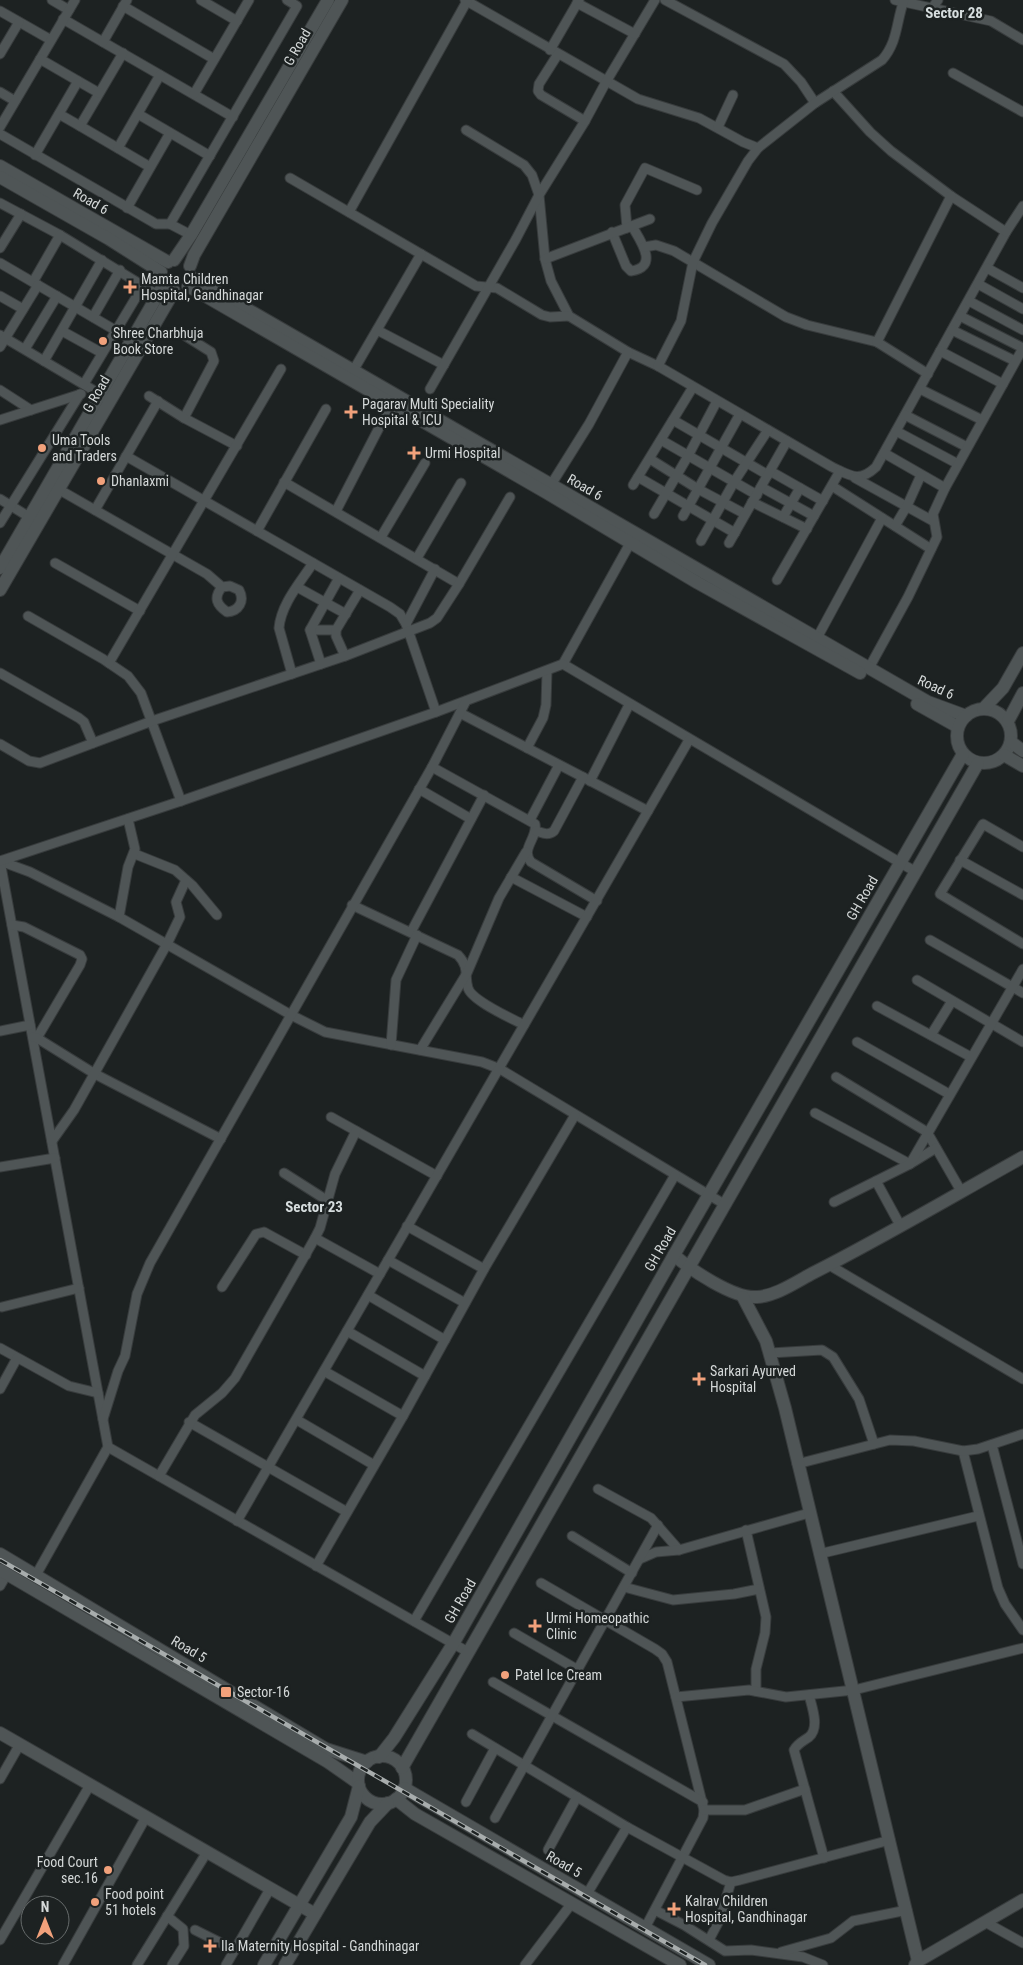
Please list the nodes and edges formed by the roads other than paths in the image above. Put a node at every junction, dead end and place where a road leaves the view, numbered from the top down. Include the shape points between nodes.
1 (52, 0) edge
2 (75, 0) edge
3 (201, 0) edge
4 (249, 0) edge
5 (287, 0) edge
6 (328, 0) edge
7 (342, 0) edge
8 (655, 0) edge
9 (665, 0) edge
10 (938, 0) edge
11 (466, 1) edge
12 (578, 1) edge
13 (901, 1) edge
14 (125, 3) edge
15 (299, 3) edge
16 (932, 8) junction
17 (69, 10) junction
18 (0, 11) edge
19 (64, 19) junction
20 (237, 21) junction
21 (19, 22) junction
22 (635, 34) junction
23 (51, 40) junction
24 (1023, 40) edge
25 (103, 42) junction
26 (554, 52) junction
27 (123, 53) junction
28 (0, 54) edge
29 (40, 59) junction
30 (214, 59) junction
31 (953, 73) dead end
32 (160, 75) junction
33 (78, 81) junction
34 (606, 82) junction
35 (833, 91) junction
36 (0, 92) edge
37 (99, 94) junction
38 (194, 94) junction
39 (733, 95) dead end
40 (16, 101) junction
41 (816, 103) junction
42 (1023, 112) edge
43 (59, 114) junction
44 (138, 114) junction
45 (233, 117) junction
46 (586, 121) junction
47 (80, 126) junction
48 (0, 127) edge
49 (718, 127) junction
50 (466, 130) dead end
51 (170, 133) junction
52 (0, 134) edge
53 (118, 148) junction
54 (758, 148) junction
55 (35, 155) junction
56 (210, 156) junction
57 (0, 166) edge
58 (150, 167) junction
59 (0, 177) edge
60 (290, 178) dead end
61 (697, 190) dead end
62 (539, 195) junction
63 (951, 196) junction
64 (0, 203) edge
65 (126, 208) junction
66 (349, 212) junction
67 (1022, 212) edge
68 (21, 214) junction
69 (650, 219) dead end
70 (170, 224) junction
71 (629, 227) junction
72 (612, 232) junction
73 (1006, 232) junction
74 (60, 235) junction
75 (191, 235) junction
76 (644, 247) junction
77 (0, 248) edge
78 (421, 254) junction
79 (545, 259) junction
80 (102, 260) junction
81 (693, 262) junction
82 (0, 263) edge
83 (987, 268) junction
84 (120, 270) junction
85 (167, 277) junction
86 (190, 277) junction
87 (35, 283) junction
88 (144, 284) junction
89 (978, 284) junction
90 (489, 287) junction
91 (1023, 288) edge
92 (0, 296) edge
93 (57, 296) junction
94 (969, 301) junction
95 (76, 307) junction
96 (23, 309) junction
97 (1023, 309) edge
98 (569, 316) junction
99 (960, 316) junction
100 (93, 317) junction
101 (116, 330) junction
102 (377, 330) junction
103 (952, 330) junction
104 (1023, 330) edge
105 (62, 331) junction
106 (184, 335) dead end
107 (3, 337) edge
108 (132, 340) junction
109 (877, 342) junction
110 (0, 347) edge
111 (1023, 348) edge
112 (25, 349) junction
113 (940, 351) junction
114 (628, 352) junction
115 (102, 354) junction
116 (44, 361) junction
117 (1015, 361) junction
118 (444, 365) junction
119 (658, 366) junction
120 (281, 369) dead end
121 (353, 371) junction
122 (928, 374) junction
123 (84, 384) junction
124 (1002, 384) junction
125 (693, 387) junction
126 (430, 389) dead end
127 (920, 389) junction
128 (0, 390) edge
129 (80, 394) junction
130 (101, 395) junction
131 (149, 396) dead end
132 (158, 401) junction
133 (717, 401) junction
134 (394, 404) junction
135 (326, 409) dead end
136 (31, 410) junction
137 (740, 414) junction
138 (905, 415) junction
139 (184, 418) junction
140 (0, 420) edge
141 (673, 420) junction
142 (982, 420) junction
143 (768, 430) junction
144 (896, 431) junction
145 (699, 435) junction
146 (661, 440) junction
147 (787, 441) junction
148 (237, 446) junction
149 (967, 447) junction
150 (721, 448) junction
151 (884, 453) junction
152 (126, 456) junction
153 (688, 456) junction
154 (650, 459) junction
155 (425, 463) dead end
156 (746, 463) junction
157 (958, 464) junction
158 (709, 469) junction
159 (840, 471) junction
160 (769, 473) junction
161 (921, 475) junction
162 (676, 476) junction
163 (855, 477) junction
164 (284, 482) junction
165 (734, 482) junction
166 (461, 483) dead end
167 (832, 486) junction
168 (800, 488) junction
169 (944, 488) junction
170 (58, 489) junction
171 (549, 489) junction
172 (698, 489) junction
173 (666, 493) junction
174 (757, 494) junction
175 (510, 497) dead end
176 (0, 499) edge
177 (205, 501) junction
178 (823, 501) junction
179 (724, 503) junction
180 (790, 503) junction
181 (11, 506) junction
182 (688, 506) junction
183 (906, 506) junction
184 (95, 510) junction
185 (336, 511) junction
186 (654, 514) dead end
187 (745, 514) junction
188 (683, 516) dead end
189 (814, 516) junction
190 (783, 517) junction
191 (882, 518) junction
192 (34, 520) junction
193 (713, 520) junction
194 (933, 521) junction
195 (0, 523) edge
196 (894, 526) junction
197 (807, 529) junction
198 (257, 531) junction
199 (735, 533) junction
200 (381, 537) junction
201 (633, 538) junction
202 (701, 541) dead end
203 (729, 543) dead end
204 (931, 549) junction
205 (173, 556) junction
206 (417, 558) junction
207 (55, 562) dead end
208 (312, 563) junction
209 (0, 568) edge
210 (434, 569) junction
211 (339, 578) junction
212 (777, 580) dead end
213 (459, 584) junction
214 (222, 587) dead end
215 (297, 587) junction
216 (0, 590) edge
217 (360, 590) junction
218 (325, 602) junction
219 (140, 611) junction
220 (346, 614) junction
221 (28, 616) dead end
222 (407, 627) junction
223 (310, 630) junction
224 (336, 630) junction
225 (817, 638) junction
226 (1023, 653) edge
227 (345, 656) junction
228 (110, 663) junction
229 (321, 664) junction
230 (563, 664) junction
231 (869, 668) junction
232 (547, 671) junction
233 (0, 673) edge
234 (292, 674) junction
235 (1023, 694) edge
236 (466, 701) junction
237 (630, 705) junction
238 (983, 709) junction
239 (436, 712) junction
240 (460, 713) junction
241 (966, 716) junction
242 (152, 721) junction
243 (1008, 722) junction
244 (958, 727) junction
245 (689, 740) junction
246 (1011, 742) junction
247 (93, 743) junction
248 (0, 744) edge
249 (527, 748) junction
250 (1023, 750) edge
251 (964, 754) junction
252 (1004, 755) junction
253 (978, 763) junction
254 (559, 765) junction
255 (1023, 766) edge
256 (432, 767) junction
257 (586, 779) junction
258 (419, 789) junction
259 (484, 795) junction
260 (181, 802) junction
261 (648, 811) junction
262 (128, 819) junction
263 (471, 820) junction
264 (530, 820) junction
265 (536, 831) junction
266 (1023, 847) edge
267 (526, 852) junction
268 (135, 854) junction
269 (960, 860) junction
270 (0, 861) edge
271 (900, 863) junction
272 (916, 872) junction
273 (511, 876) junction
274 (186, 880) junction
275 (1023, 895) edge
276 (597, 901) junction
277 (352, 905) junction
278 (217, 915) dead end
279 (118, 917) junction
280 (588, 917) junction
281 (12, 925) junction
282 (414, 933) junction
283 (930, 940) dead end
284 (168, 944) junction
285 (1023, 944) edge
286 (1023, 969) edge
287 (467, 972) junction
288 (916, 980) dead end
289 (1012, 988) junction
290 (1023, 993) edge
291 (952, 1001) junction
292 (877, 1006) dead end
293 (291, 1015) junction
294 (991, 1023) junction
295 (30, 1025) junction
296 (524, 1025) junction
297 (0, 1031) edge
298 (931, 1035) junction
299 (35, 1037) junction
300 (857, 1042) dead end
301 (1023, 1042) edge
302 (391, 1045) junction
303 (420, 1050) junction
304 (971, 1057) junction
305 (500, 1069) junction
306 (95, 1074) junction
307 (836, 1077) dead end
308 (950, 1094) junction
309 (816, 1113) dead end
310 (575, 1115) junction
311 (331, 1117) dead end
312 (356, 1131) junction
313 (927, 1132) junction
314 (221, 1139) junction
315 (52, 1141) junction
316 (936, 1148) junction
317 (1023, 1157) edge
318 (55, 1158) junction
319 (910, 1164) junction
320 (0, 1167) edge
321 (284, 1173) dead end
322 (675, 1175) junction
323 (437, 1176) junction
324 (876, 1181) junction
325 (961, 1191) junction
326 (709, 1196) junction
327 (328, 1201) junction
328 (834, 1202) dead end
329 (724, 1204) junction
330 (900, 1225) junction
331 (408, 1226) junction
332 (315, 1238) junction
333 (306, 1255) junction
334 (674, 1255) junction
335 (388, 1260) junction
336 (829, 1265) junction
337 (689, 1268) junction
338 (484, 1269) junction
339 (380, 1274) junction
340 (222, 1287) dead end
341 (79, 1288) junction
342 (368, 1295) junction
343 (743, 1297) junction
344 (465, 1304) junction
345 (0, 1305) edge
346 (347, 1331) junction
347 (445, 1340) junction
348 (0, 1348) edge
349 (770, 1353) junction
350 (18, 1358) junction
351 (324, 1371) junction
352 (425, 1376) junction
353 (1023, 1379) edge
354 (0, 1389) edge
355 (98, 1393) junction
356 (403, 1416) junction
357 (103, 1419) junction
358 (296, 1420) junction
359 (189, 1422) junction
360 (1023, 1434) edge
361 (874, 1444) junction
362 (992, 1445) junction
363 (108, 1447) junction
364 (963, 1451) junction
365 (797, 1464) junction
366 (374, 1465) junction
367 (268, 1466) junction
368 (159, 1476) junction
369 (598, 1489) dead end
370 (347, 1512) junction
371 (809, 1513) junction
372 (978, 1516) junction
373 (237, 1521) junction
374 (658, 1525) junction
375 (746, 1530) junction
376 (572, 1536) dead end
377 (679, 1550) junction
378 (0, 1554) edge
379 (819, 1554) junction
380 (640, 1559) junction
381 (1023, 1564) edge
382 (316, 1566) junction
383 (3, 1572) edge
384 (632, 1572) junction
385 (36, 1575) junction
386 (541, 1583) dead end
387 (0, 1586) edge
388 (624, 1587) junction
389 (759, 1589) junction
390 (606, 1619) junction
391 (414, 1621) junction
392 (1023, 1630) edge
393 (514, 1633) dead end
394 (453, 1644) junction
395 (1023, 1648) edge
396 (468, 1652) junction
397 (578, 1670) junction
398 (493, 1682) dead end
399 (854, 1690) junction
400 (756, 1691) junction
401 (810, 1695) junction
402 (676, 1697) junction
403 (551, 1716) junction
404 (0, 1733) edge
405 (472, 1734) dead end
406 (20, 1744) junction
407 (495, 1748) junction
408 (373, 1759) junction
409 (524, 1764) junction
410 (402, 1768) junction
411 (0, 1779) edge
412 (90, 1785) junction
413 (358, 1785) junction
414 (404, 1788) junction
415 (805, 1789) junction
416 (577, 1797) junction
417 (392, 1801) junction
418 (466, 1802) dead end
419 (703, 1806) junction
420 (146, 1817) junction
421 (495, 1818) dead end
422 (627, 1827) junction
423 (890, 1840) junction
424 (548, 1850) dead end
425 (207, 1852) junction
426 (682, 1857) junction
427 (824, 1858) junction
428 (731, 1882) junction
429 (270, 1889) junction
430 (587, 1894) junction
431 (1023, 1900) edge
432 (572, 1903) junction
433 (298, 1905) junction
434 (655, 1910) junction
435 (906, 1910) junction
436 (314, 1914) junction
437 (168, 1916) junction
438 (985, 1922) junction
439 (4, 1924) edge
440 (645, 1928) junction
441 (195, 1930) dead end
442 (0, 1940) edge
443 (709, 1940) junction
444 (1023, 1943) edge
445 (235, 1950) junction
446 (776, 1954) junction
447 (916, 1963) edge
448 (63, 1965) edge
449 (138, 1965) edge
450 (172, 1965) edge
451 (226, 1965) edge
452 (264, 1965) edge
453 (285, 1965) edge
454 (525, 1965) edge
455 (680, 1965) edge
456 (709, 1965) edge
457 (823, 1965) edge

1 - 17 street
2 - 17 street
3 - 20 street
4 - 20 street
5 - 15 street
6 - 75 street, G Road
7 - 86 street, G Road via 198,248
8 - 22 street
9 - 41 street via 784,64
10 - 16 street
11 - 26 street
11 - 66 street
12 - 22 street
12 - 26 street
13 - 16 street
13 - 35 street via 890,50 882,60
14 - 25 street
14 - 30 street
15 - 45 street
16 - 24 street via 990,21
17 - 19 street
18 - 21 street
19 - 23 street
19 - 25 street
20 - 30 street
21 - 23 street
21 - 28 street
22 - 34 street
23 - 29 street
25 - 27 street
26 - 34 street
26 - 46 street via 538,91
27 - 32 street
27 - 37 street
29 - 33 street
29 - 40 street
30 - 38 street
31 - 42 street
32 - 38 street
32 - 44 street
33 - 37 street
33 - 43 street
34 - 46 street
34 - 49 street via 638,100
35 - 41 street
35 - 63 street via 870,132
36 - 40 street
37 - 47 street
38 - 45 street
39 - 49 street
40 - 48 street
41 - 54 street
43 - 47 street
43 - 55 street
44 - 51 street
44 - 53 street
45 - 56 street
46 - 62 street
47 - 53 street
49 - 54 street
50 - 62 street via 524,165 532,175
51 - 56 street
51 - 58 street
52 - 55 street
53 - 58 street
54 - 81 street via 712,223
55 - 65 street
56 - 70 street
57 - 85 street, Road 6
58 - 65 street
59 - 85 street, Road 6
60 - 66 street
61 - 71 street via 645,168 625,205
62 - 79 street
62 - 90 street
63 - 73 street
63 - 109 street
64 - 68 street
65 - 70 street via 156,224
66 - 78 street
67 - 73 street
68 - 74 street
68 - 77 street
69 - 71 street
70 - 75 street
71 - 72 street
71 - 76 street
72 - 76 street via 631,271 642,267 646,261
72 - 79 street
73 - 83 street
74 - 80 street
74 - 87 street
75 - 85 street, G Road
76 - 81 street via 656,245
78 - 90 street via 476,286
78 - 102 street
79 - 98 street via 551,281
80 - 84 street
80 - 95 street
81 - 109 street via 796,322
81 - 119 street via 681,321
82 - 87 street
83 - 89 street
83 - 91 street
84 - 88 street
84 - 100 street
85 - 86 street via 180,291
85 - 86 street via 180,260
85 - 88 street
85 - 108 street, G Road
85 - 130 street, G Road
86 - 121 street, Road 6
86 - 134 street, Road 6
87 - 93 street
87 - 96 street
88 - 101 street
89 - 94 street
89 - 97 street
90 - 98 street via 497,288 542,315
90 - 118 street
92 - 96 street
93 - 95 street
93 - 112 street
94 - 99 street
94 - 104 street
95 - 100 street
95 - 105 street
96 - 107 street
98 - 114 street
99 - 103 street
99 - 111 street
100 - 101 street
101 - 108 street
101 - 115 street
102 - 118 street
102 - 121 street
103 - 113 street
103 - 117 street
105 - 115 street
105 - 116 street
106 - 139 street via 211,352 214,361
107 - 110 street
107 - 112 street
108 - 130 street, G Road
109 - 122 street
111 - 117 street
112 - 116 street
113 - 122 street
113 - 124 street
114 - 119 street
114 - 171 street
115 - 123 street
116 - 123 street
117 - 124 street
118 - 126 street
119 - 125 street
120 - 148 street
121 - 171 street, Road 6
122 - 127 street
123 - 130 street
124 - 142 street
125 - 133 street
125 - 141 street
127 - 138 street
127 - 142 street
128 - 136 street
129 - 130 street
129 - 136 street
129 - 181 street
130 - 170 street, G Road
130 - 192 street, G Road
131 - 132 street
132 - 139 street
132 - 152 street
133 - 137 street
133 - 145 street
134 - 171 street, Road 6
134 - 185 street
135 - 164 street
136 - 140 street
137 - 143 street
137 - 150 street
138 - 144 street
138 - 149 street
139 - 148 street
141 - 145 street
141 - 146 street
142 - 149 street
143 - 147 street
143 - 156 street
144 - 151 street
144 - 157 street
145 - 150 street
145 - 153 street
146 - 153 street
146 - 154 street
147 - 159 street
147 - 160 street
148 - 177 street
149 - 157 street
150 - 156 street
150 - 158 street
151 - 161 street
151 - 163 street via 870,472
152 - 177 street
152 - 184 street
153 - 158 street
153 - 162 street
154 - 162 street
154 - 173 street via 636,481
155 - 200 street
156 - 160 street
156 - 165 street
157 - 169 street
158 - 165 street
158 - 172 street
159 - 163 street
159 - 167 street
160 - 168 street
160 - 174 street
161 - 169 street
161 - 183 street
162 - 172 street
162 - 173 street
163 - 183 street
164 - 185 street
164 - 198 street
165 - 174 street
165 - 179 street
166 - 206 street
167 - 178 street
167 - 191 street
168 - 178 street
168 - 180 street
169 - 194 street
170 - 184 street
170 - 192 street, G Road
171 - 201 street, Road 6
172 - 179 street
172 - 182 street
173 - 182 street
173 - 186 street
174 - 180 street
174 - 187 street
174 - 190 street
175 - 213 street
176 - 181 street
177 - 198 street
177 - 205 street
178 - 189 street
179 - 187 street
179 - 193 street
180 - 189 street
180 - 190 street
181 - 192 street
181 - 195 street
182 - 188 street
182 - 193 street
183 - 194 street
183 - 196 street
184 - 205 street
185 - 200 street
187 - 199 street
189 - 197 street
190 - 197 street
191 - 196 street
191 - 225 street
192 - 209 street, G Road
192 - 216 street, G Road
193 - 199 street
193 - 202 street
194 - 204 street via 937,537
196 - 204 street
197 - 212 street
198 - 208 street
199 - 203 street
200 - 206 street
201 - 225 street, Road 6
201 - 230 street
201 - 244 street, Road 6 via 698,583
204 - 231 street
205 - 214 street via 208,574
205 - 219 street
206 - 210 street
207 - 219 street
208 - 211 street
208 - 215 street
210 - 213 street
210 - 222 street
211 - 217 street
211 - 218 street
213 - 222 street via 438,618 430,623
215 - 218 street
215 - 234 street via 283,610 279,628
217 - 220 street
217 - 222 street via 400,614
218 - 220 street
218 - 223 street
219 - 228 street
220 - 224 street
221 - 228 street
222 - 227 street
222 - 239 street
223 - 224 street
223 - 229 street
224 - 227 street
225 - 231 street, Road 6
226 - 238 street via 1003,688
227 - 229 street
228 - 242 street via 133,680
229 - 234 street
230 - 232 street
230 - 237 street
231 - 241 street, Road 6 via 928,702
232 - 236 street
232 - 249 street via 543,718
233 - 247 street via 79,718
234 - 242 street
235 - 243 street
236 - 239 street
236 - 240 street
237 - 245 street
237 - 257 street
238 - 241 street
238 - 243 street via 1001,714
239 - 260 street
240 - 249 street
240 - 256 street
241 - 244 street
242 - 247 street
242 - 260 street
243 - 246 street
244 - 251 street via 957,741
245 - 261 street
245 - 271 street
246 - 250 street
246 - 252 street
247 - 248 street via 40,763 29,761
249 - 254 street
251 - 253 street
251 - 271 street, GH Road
252 - 253 street via 988,763
252 - 255 street
253 - 272 street
254 - 257 street
254 - 264 street
256 - 258 street
256 - 259 street
257 - 261 street
257 - 265 street via 554,831 545,834
258 - 263 street
258 - 277 street
259 - 263 street
259 - 264 street
260 - 262 street
261 - 276 street
262 - 268 street
262 - 270 street
263 - 282 street
264 - 265 street
265 - 267 street
266 - 269 street via 983,824
267 - 273 street
267 - 276 street via 531,862
268 - 274 street via 166,865
268 - 279 street via 128,868
269 - 275 street
269 - 285 street via 940,894
270 - 279 street via 30,872
270 - 281 street
271 - 272 street
271 - 326 street, GH Road
272 - 329 street
273 - 280 street
273 - 287 street
274 - 278 street
274 - 284 street via 176,902 180,917
276 - 280 street
277 - 282 street
277 - 293 street
279 - 284 street
280 - 296 street
281 - 295 street
281 - 299 street via 30,930 80,955 82,959
282 - 287 street via 458,955
282 - 302 street via 396,980
283 - 289 street
284 - 293 street
284 - 306 street
286 - 289 street
287 - 296 street via 468,987 474,998
287 - 303 street
288 - 291 street
289 - 290 street
289 - 294 street
291 - 294 street
291 - 298 street
292 - 298 street
293 - 302 street via 325,1032
293 - 314 street
294 - 301 street
294 - 304 street
295 - 297 street
295 - 299 street
296 - 305 street
298 - 304 street
299 - 306 street
299 - 315 street
300 - 308 street
302 - 303 street
303 - 305 street via 482,1062
304 - 308 street
305 - 310 street
305 - 323 street
306 - 314 street
306 - 315 street
307 - 313 street
308 - 313 street
309 - 319 street
310 - 322 street
310 - 338 street
311 - 312 street
312 - 323 street
312 - 327 street via 335,1174
313 - 316 street
313 - 319 street
314 - 357 street via 141,1282 125,1356
315 - 318 street
316 - 319 street
316 - 325 street
317 - 325 street
318 - 320 street
318 - 341 street
319 - 324 street
321 - 327 street
322 - 326 street
322 - 391 street
323 - 331 street
324 - 328 street
324 - 330 street
325 - 330 street
326 - 329 street
326 - 334 street, GH Road
327 - 332 street
329 - 337 street
330 - 336 street
331 - 335 street
331 - 338 street
332 - 333 street
332 - 339 street
333 - 340 street via 259,1232
333 - 359 street via 231,1385
334 - 337 street
334 - 394 street, GH Road
335 - 339 street
335 - 344 street
336 - 343 street via 774,1293 758,1298
336 - 353 street
337 - 343 street
337 - 396 street
338 - 344 street
339 - 342 street
341 - 345 street
341 - 355 street
342 - 346 street
342 - 347 street
343 - 349 street
344 - 347 street
346 - 351 street
346 - 352 street
347 - 352 street
348 - 350 street
349 - 361 street via 822,1350 833,1357 860,1399
349 - 365 street
350 - 354 street
350 - 355 street via 69,1386
351 - 356 street
351 - 358 street
352 - 356 street
355 - 357 street
356 - 366 street
357 - 363 street
358 - 366 street
358 - 367 street
359 - 367 street
359 - 368 street
360 - 362 street
361 - 364 street via 890,1440 914,1441
361 - 365 street
362 - 364 street
362 - 381 street
363 - 368 street
363 - 385 street
364 - 372 street
365 - 371 street
366 - 370 street
367 - 370 street
367 - 373 street
368 - 373 street
369 - 374 street
370 - 382 street
371 - 375 street
371 - 379 street
372 - 379 street
372 - 392 street via 998,1588
373 - 382 street
374 - 377 street
374 - 380 street
375 - 377 street
375 - 389 street
376 - 384 street
377 - 380 street via 656,1552
378 - 385 street, Road 5
379 - 399 street
380 - 384 street
382 - 391 street
383 - 387 street
383 - 413 street, Road 5 via 328,1762
384 - 388 street
385 - 408 street, Road 5 via 326,1749
386 - 390 street
388 - 389 street via 673,1600
388 - 390 street
389 - 400 street via 766,1617 756,1669
390 - 397 street
390 - 402 street via 662,1654
391 - 394 street
393 - 397 street
394 - 396 street
394 - 408 street, GH Road via 394,1738
395 - 399 street
396 - 410 street
397 - 403 street
398 - 403 street
399 - 401 street
399 - 423 street
400 - 401 street via 786,1697
400 - 402 street
401 - 415 street via 815,1726 810,1736 797,1744 794,1750
402 - 419 street
403 - 409 street
403 - 419 street
404 - 406 street
405 - 407 street
406 - 411 street
406 - 412 street
407 - 409 street
407 - 418 street
408 - 410 street via 392,1759
408 - 413 street via 360,1771
409 - 416 street
409 - 421 street
410 - 414 street
412 - 420 street
412 - 439 street
413 - 417 street via 367,1799 380,1804
413 - 433 street via 351,1817
414 - 417 street
414 - 430 street, Road 5
415 - 419 street via 745,1810
415 - 427 street
416 - 422 street
416 - 424 street
417 - 432 street
417 - 436 street via 370,1822
419 - 426 street via 703,1818
420 - 425 street
420 - 448 street
422 - 426 street
422 - 430 street
423 - 427 street
423 - 435 street
425 - 429 street
425 - 437 street
426 - 428 street
426 - 434 street
427 - 428 street
428 - 443 street
429 - 433 street
429 - 445 street
430 - 440 street, Road 5
431 - 438 street
432 - 454 street
432 - 455 street
433 - 436 street
433 - 452 street
434 - 440 street
434 - 443 street
435 - 446 street via 853,1921 831,1938
435 - 447 street
436 - 453 street
437 - 449 street
437 - 450 street via 183,1929 184,1946
438 - 444 street
438 - 447 street
439 - 442 street
440 - 456 street, Road 5
441 - 445 street
443 - 446 street via 725,1951 751,1950
445 - 451 street
446 - 457 street via 812,1959

